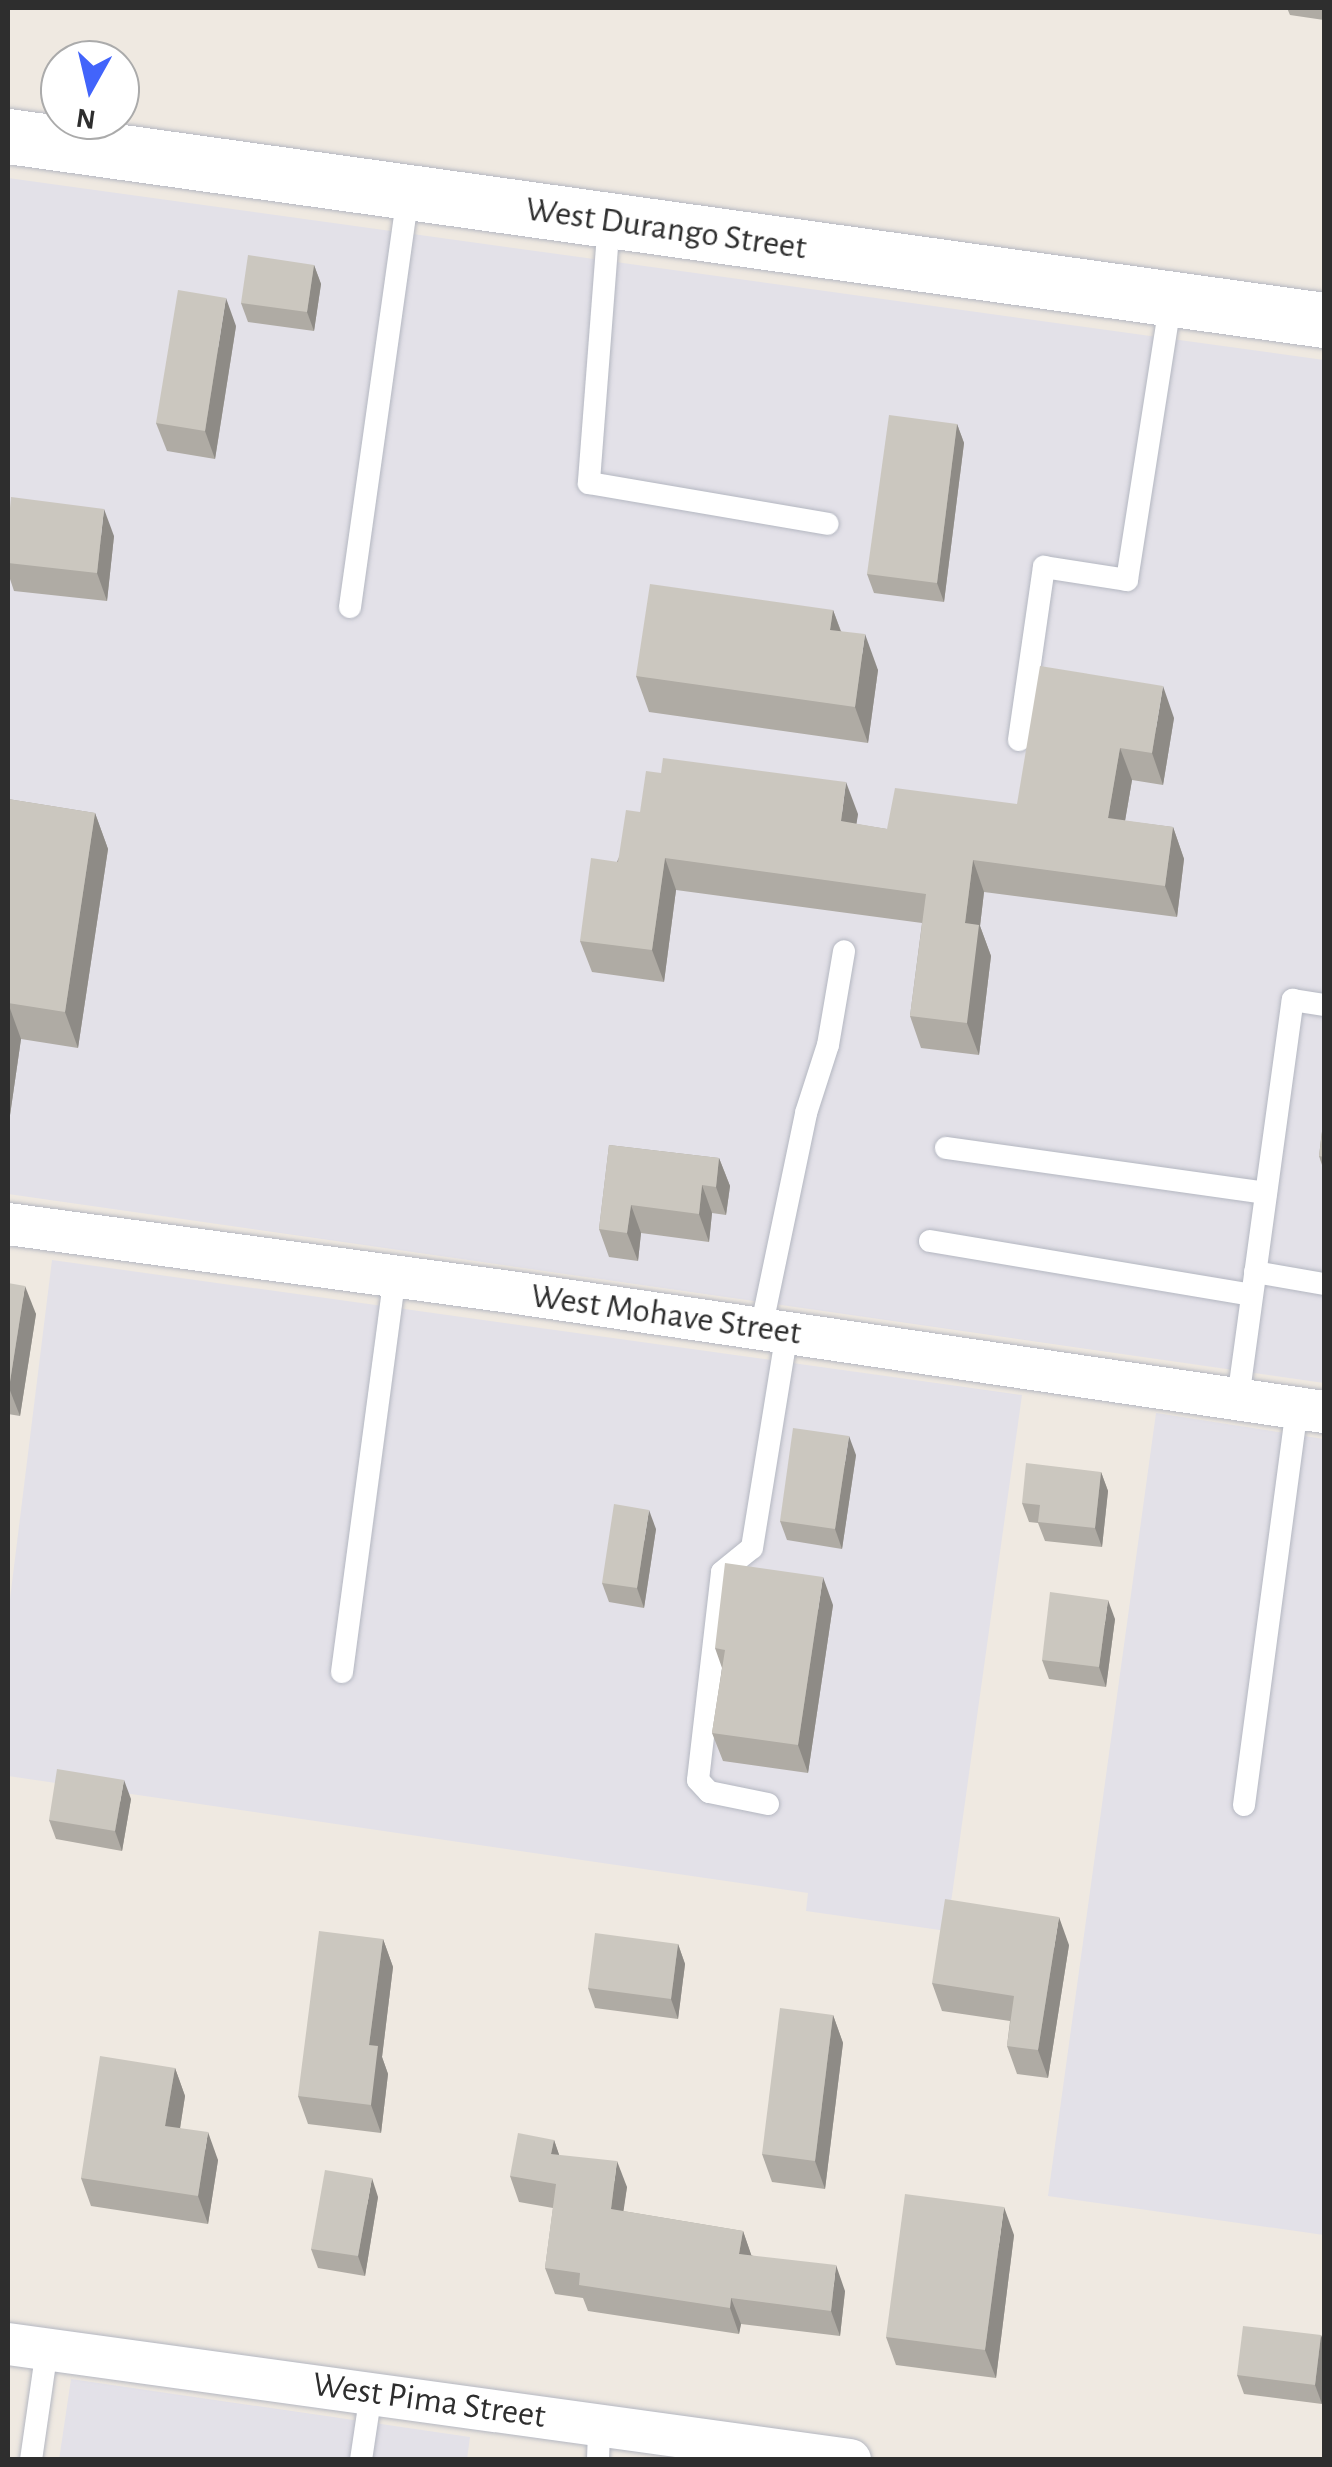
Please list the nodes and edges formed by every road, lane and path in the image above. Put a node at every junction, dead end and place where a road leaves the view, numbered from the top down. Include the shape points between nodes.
1 (8, 136) edge
2 (408, 194) junction
3 (609, 221) junction
4 (1171, 299) junction
5 (1324, 320) edge
6 (828, 524) dead end
7 (350, 607) dead end
8 (1019, 740) dead end
9 (844, 951) dead end
10 (1324, 1005) edge
11 (946, 1148) dead end
12 (1266, 1193) junction
13 (8, 1224) edge
14 (930, 1242) dead end
15 (395, 1276) junction
16 (1253, 1284) junction
17 (1324, 1284) edge
18 (774, 1331) junction
19 (1238, 1398) junction
20 (1311, 1410) edge
21 (342, 1672) dead end
22 (768, 1804) dead end
23 (1244, 1804) dead end
24 (27, 2346) edge
25 (370, 2393) junction
26 (599, 2442) edge
27 (31, 2460) edge
28 (361, 2460) edge
29 (850, 2460) edge

1 - 2 street, West Durango Street
2 - 3 street, West Durango Street
2 - 7 lane
3 - 4 street, West Durango Street
3 - 6 lane via 590,483
4 - 5 street, West Durango Street
4 - 8 lane via 1128,580 1044,568
9 - 18 lane via 828,1045 806,1113
10 - 12 lane via 1293,1000
11 - 12 lane
12 - 16 lane
13 - 15 street, West Mohave Street
14 - 16 lane
15 - 18 street, West Mohave Street
15 - 21 lane
16 - 17 lane
16 - 19 lane
18 - 19 street, West Mohave Street
18 - 22 lane via 752,1548 722,1572 698,1780 710,1792
19 - 20 street, West Mohave Street
20 - 23 lane
24 - 25 street, West Pima Street
24 - 27 lane
25 - 26 street, West Pima Street
25 - 28 lane
26 - 29 street, West Pima Street

